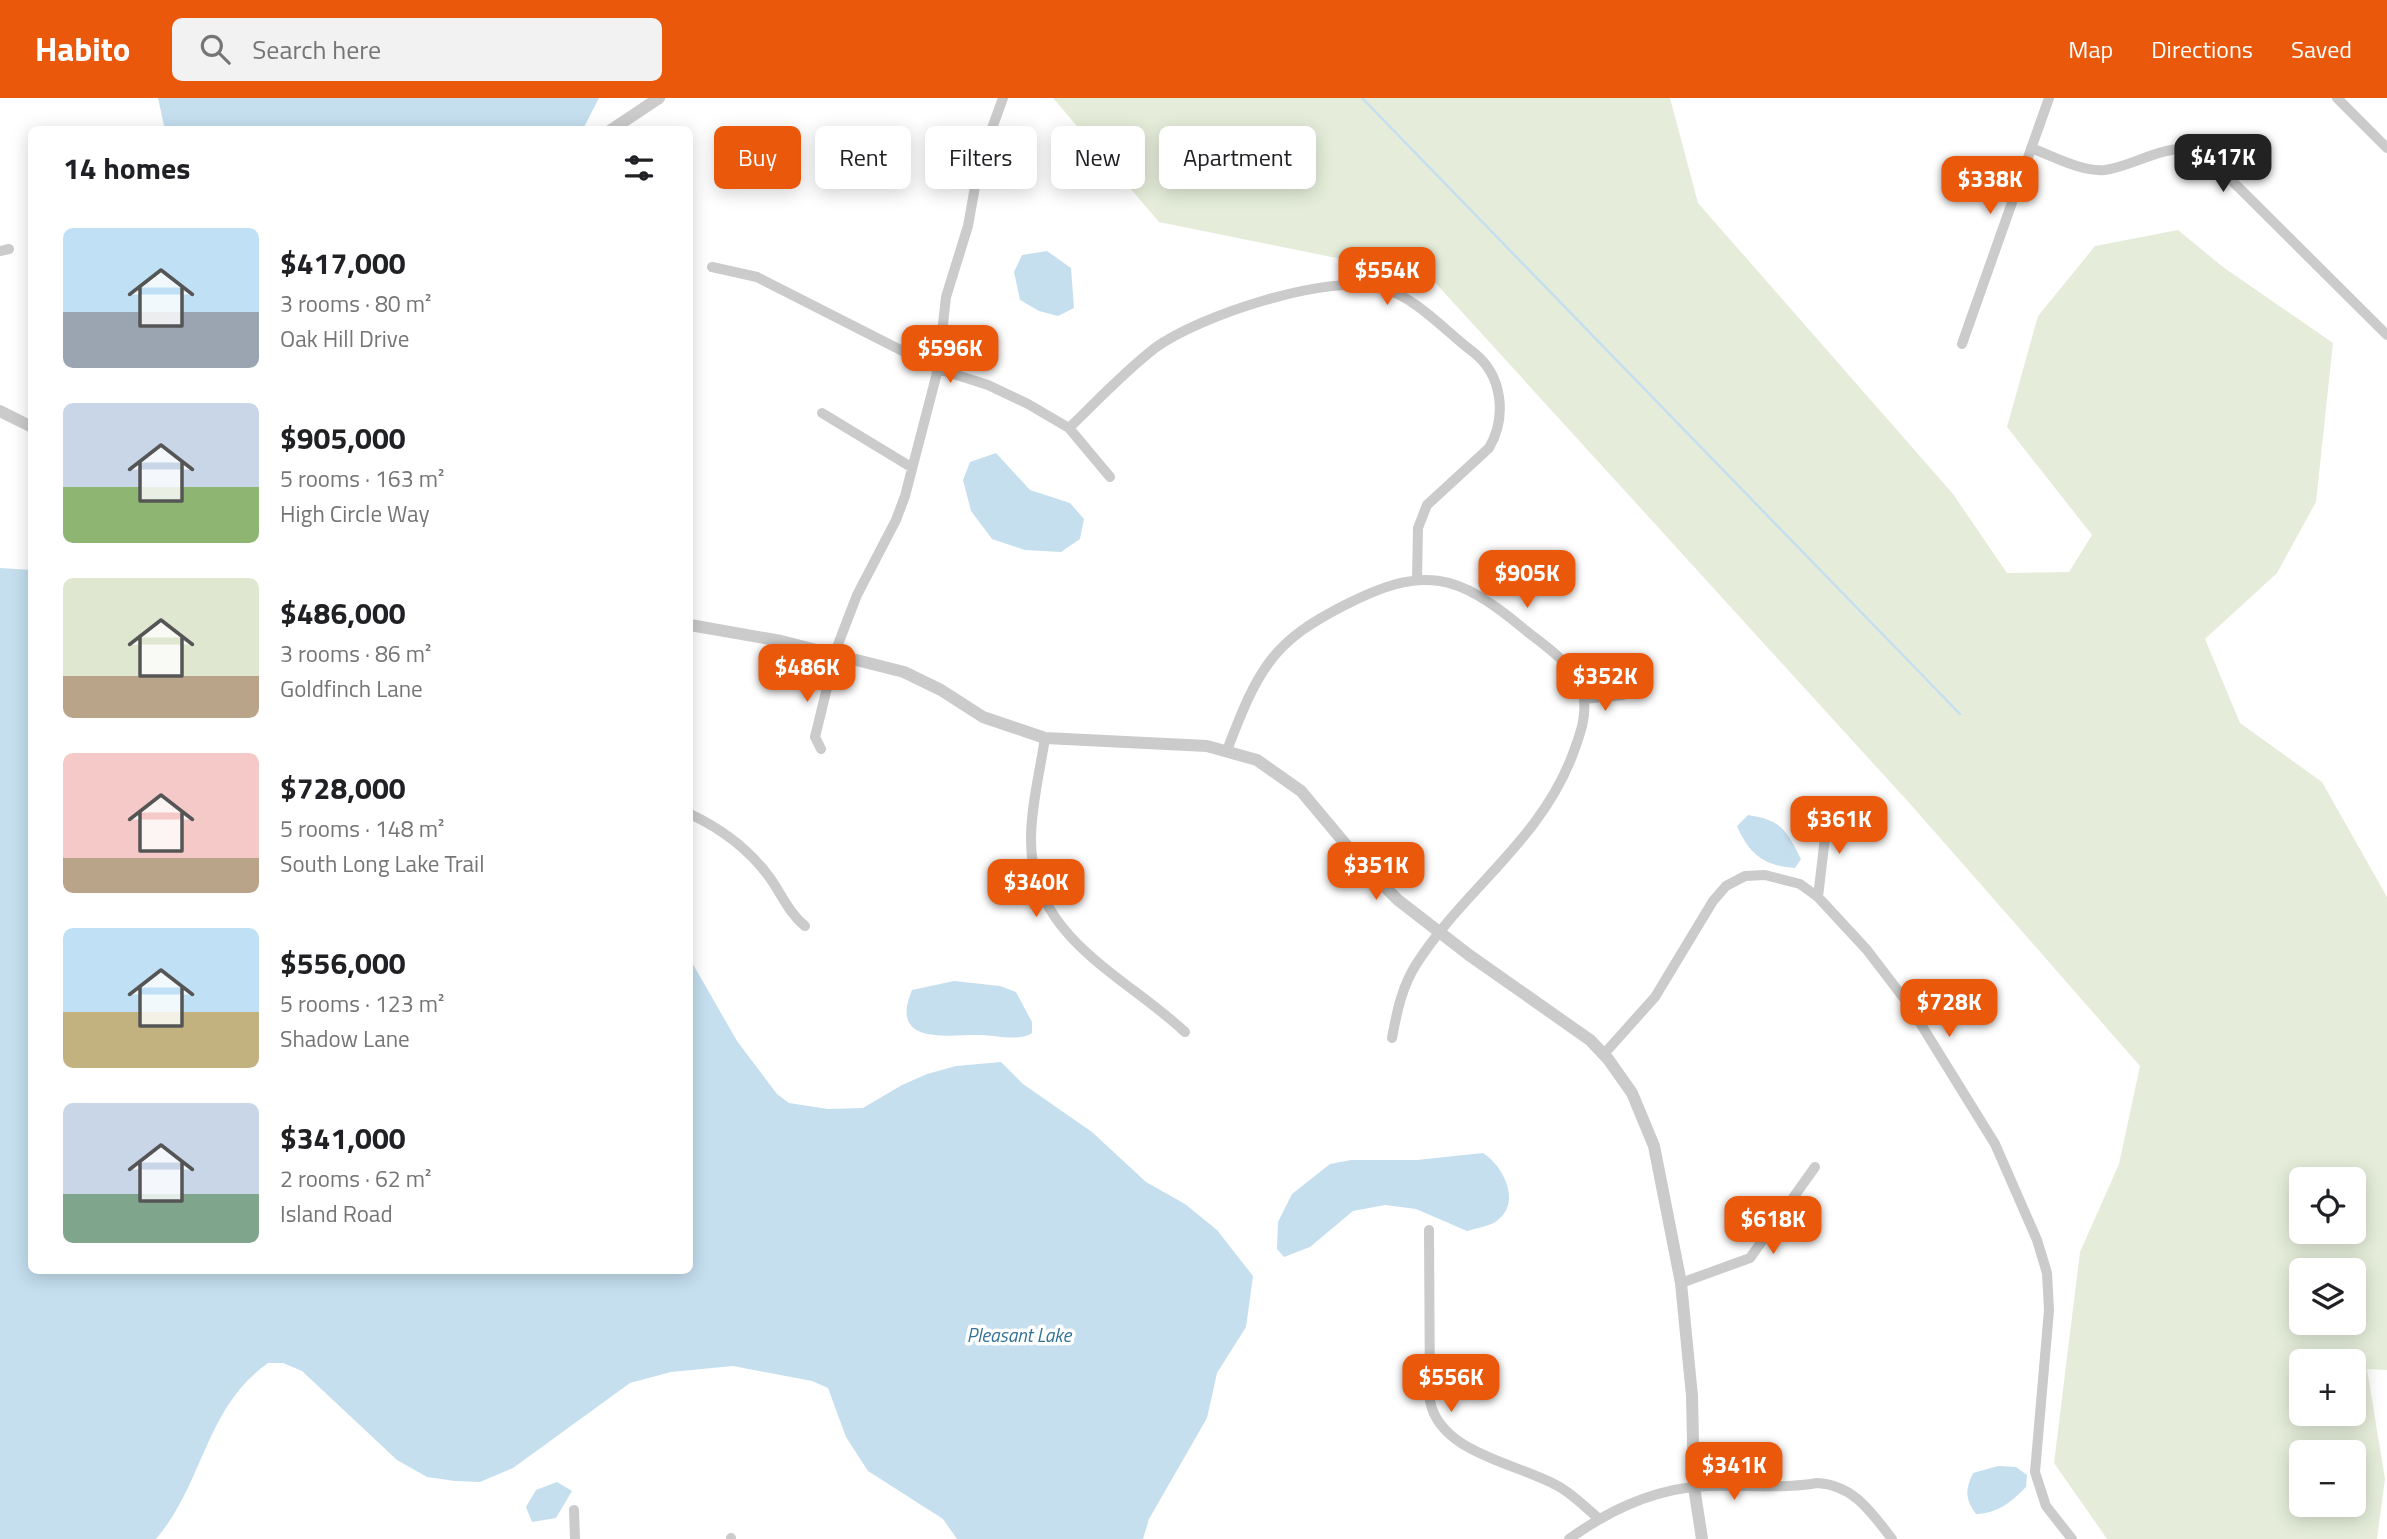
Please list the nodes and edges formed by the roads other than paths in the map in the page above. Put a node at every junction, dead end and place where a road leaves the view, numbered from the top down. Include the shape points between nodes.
1 (659, 98) edge
2 (1003, 98) edge
3 (2049, 98) edge
4 (2337, 98) edge
5 (617, 126) edge
6 (2031, 148) junction
7 (2387, 148) edge
8 (712, 267) dead end
9 (2387, 335) edge
10 (1962, 344) dead end
11 (938, 369) junction
12 (0, 411) edge
13 (822, 413) dead end
14 (28, 425) edge
15 (1069, 428) junction
16 (911, 467) junction
17 (1110, 477) dead end
18 (1417, 580) junction
19 (693, 626) edge
20 (835, 654) junction
21 (1623, 695) dead end
22 (1584, 699) junction
23 (1045, 738) junction
24 (821, 749) dead end
25 (1227, 750) junction
26 (1828, 812) dead end
27 (693, 816) edge
28 (1818, 897) junction
29 (805, 926) dead end
30 (1440, 933) junction
31 (1185, 1032) dead end
32 (1392, 1038) dead end
33 (1604, 1055) junction
34 (1815, 1167) dead end
35 (1429, 1230) dead end
36 (1681, 1283) junction
37 (1694, 1487) junction
38 (573, 1510) dead end
39 (1599, 1519) junction
40 (575, 1539) edge
41 (1569, 1539) edge
42 (1702, 1539) edge
43 (1892, 1539) edge
44 (2072, 1539) edge

1 - 5 street
2 - 11 street via 979,164 968,226 946,297
3 - 6 street
4 - 7 street
6 - 9 street via 2095,170 2176,148 2206,155
6 - 10 street
8 - 11 street via 757,277
11 - 15 street via 1010,395
11 - 16 street
12 - 14 street
13 - 16 street
15 - 17 street
15 - 18 street via 1156,348 1195,326 1335,284 1367,285 1399,295 1490,369 1501,410 1489,448 1427,505 1418,528
16 - 20 street via 896,520 863,583
18 - 22 street via 1450,582 1492,601 1571,669
18 - 25 street via 1372,591 1315,621 1282,646 1257,681
19 - 20 street
20 - 23 street via 904,672 983,717
20 - 24 street via 816,737
21 - 22 street
22 - 30 street via 1582,729 1548,805 1513,852
23 - 25 street
23 - 31 street via 1031,841 1046,906 1070,939
25 - 30 street via 1256,760 1289,780 1373,876
26 - 28 street
27 - 29 street via 740,845
28 - 33 street via 1800,884 1765,875 1745,876 1726,886 1655,997
28 - 44 street via 1867,950 1909,1006 1995,1144 2037,1240 2047,1273 2049,1310 2035,1472 2046,1506
30 - 32 street via 1409,976
30 - 33 street via 1573,1027
33 - 36 street via 1632,1093 1649,1130
34 - 36 street via 1750,1258
35 - 39 street via 1430,1401 1437,1421 1458,1440 1557,1485
36 - 37 street via 1692,1396
37 - 39 street via 1637,1500
37 - 42 street
37 - 43 street via 1830,1484 1864,1504
38 - 40 street
39 - 41 street

